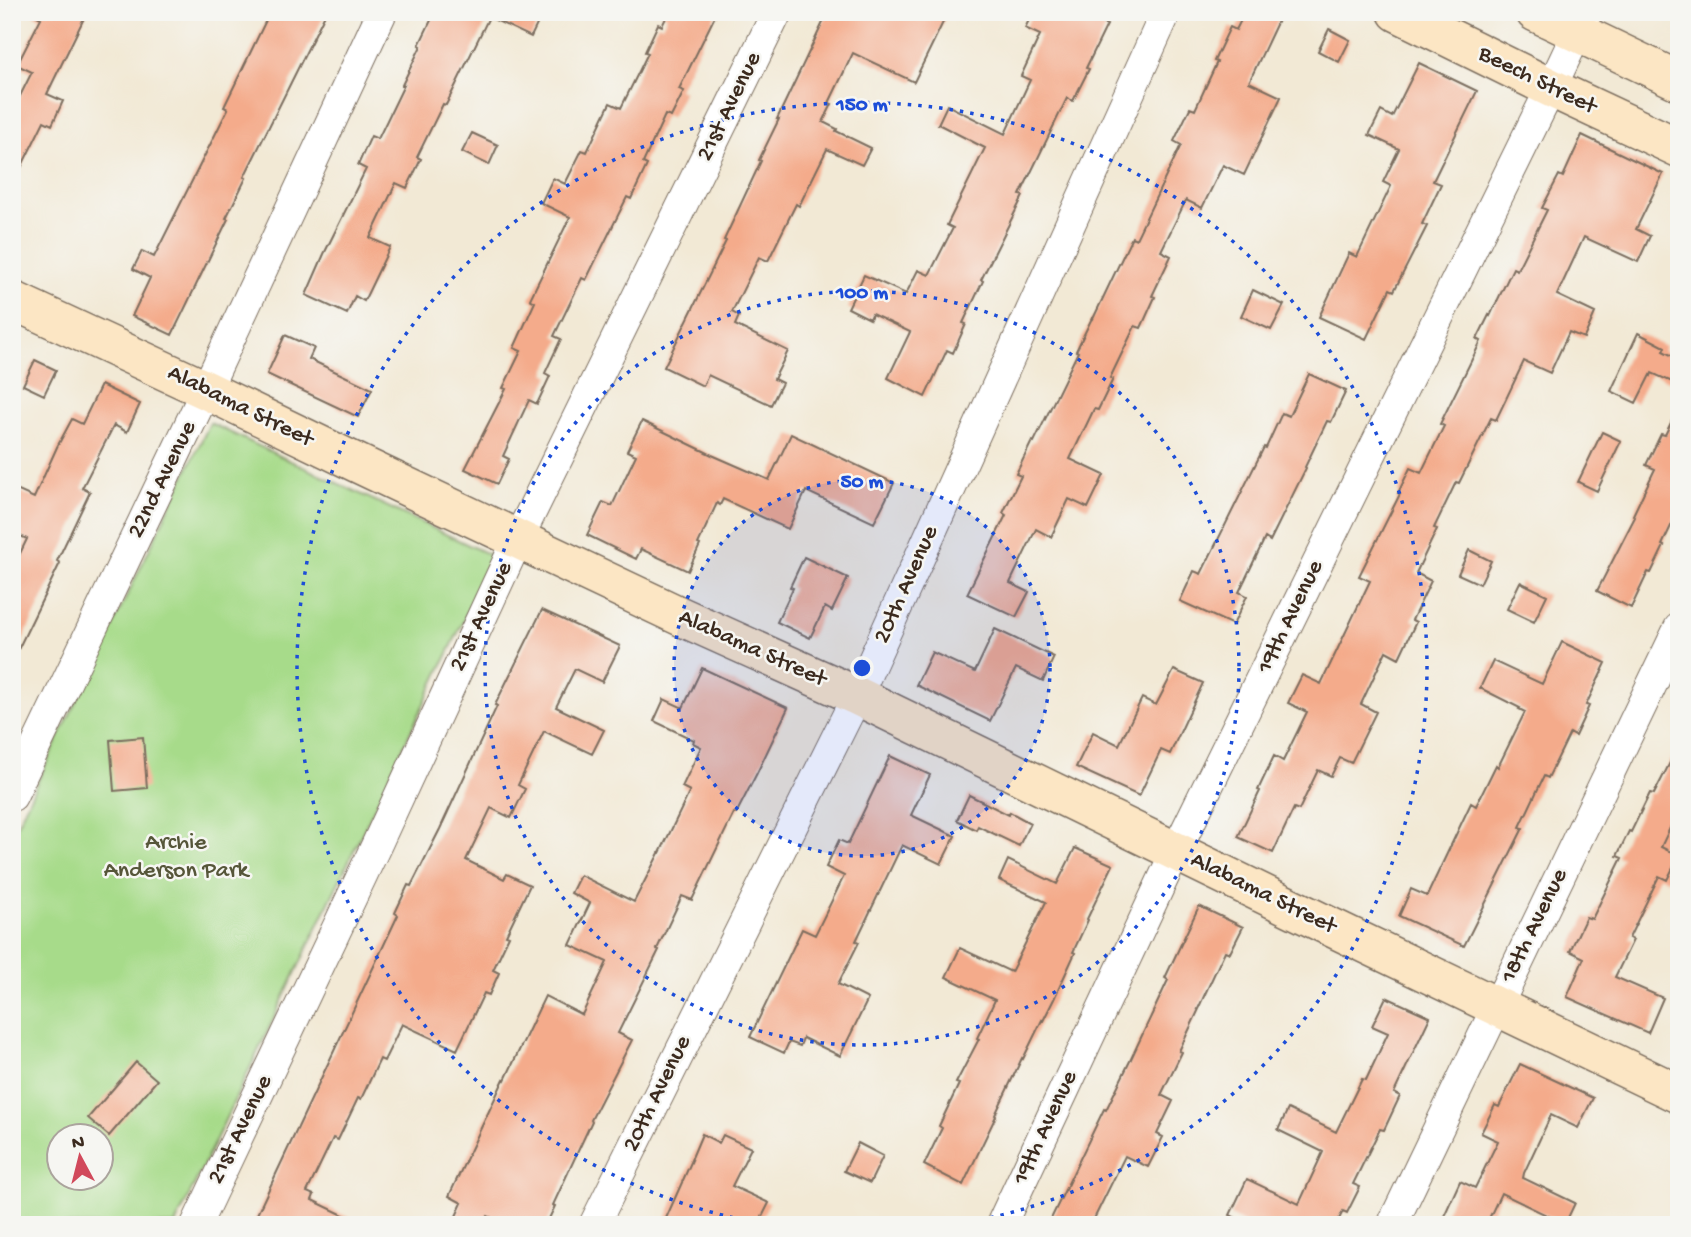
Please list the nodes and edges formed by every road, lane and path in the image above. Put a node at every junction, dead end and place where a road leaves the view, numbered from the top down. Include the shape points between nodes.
1 (382, 12) edge
2 (777, 12) edge
3 (1166, 12) edge
4 (1397, 12) edge
5 (1535, 12) edge
6 (1582, 22) edge
7 (1679, 81) edge
8 (1551, 88) junction
9 (1679, 148) edge
10 (12, 300) edge
11 (206, 390) junction
12 (518, 539) junction
13 (1679, 628) edge
14 (856, 696) junction
15 (12, 796) edge
16 (1176, 851) junction
17 (1496, 1006) junction
18 (1679, 1094) edge
19 (196, 1225) edge
20 (594, 1225) edge
21 (1001, 1225) edge
22 (1392, 1225) edge

1 - 11 street, 22nd Avenue
2 - 12 street, 21st Avenue
3 - 14 street, 20th Avenue
4 - 8 street, Beech Street
5 - 6 street
6 - 7 street
6 - 8 street, 19th Avenue
8 - 9 street, Beech Street
8 - 16 street, 19th Avenue
10 - 11 street, Alabama Street
11 - 12 street, Alabama Street
11 - 15 street, 22nd Avenue
12 - 14 street, Alabama Street
12 - 19 street, 21st Avenue
13 - 17 street, 18th Avenue
14 - 16 street, Alabama Street
14 - 20 street, 20th Avenue
16 - 17 street, Alabama Street
16 - 21 street, 19th Avenue
17 - 18 street, Alabama Street
17 - 22 street, 18th Avenue

